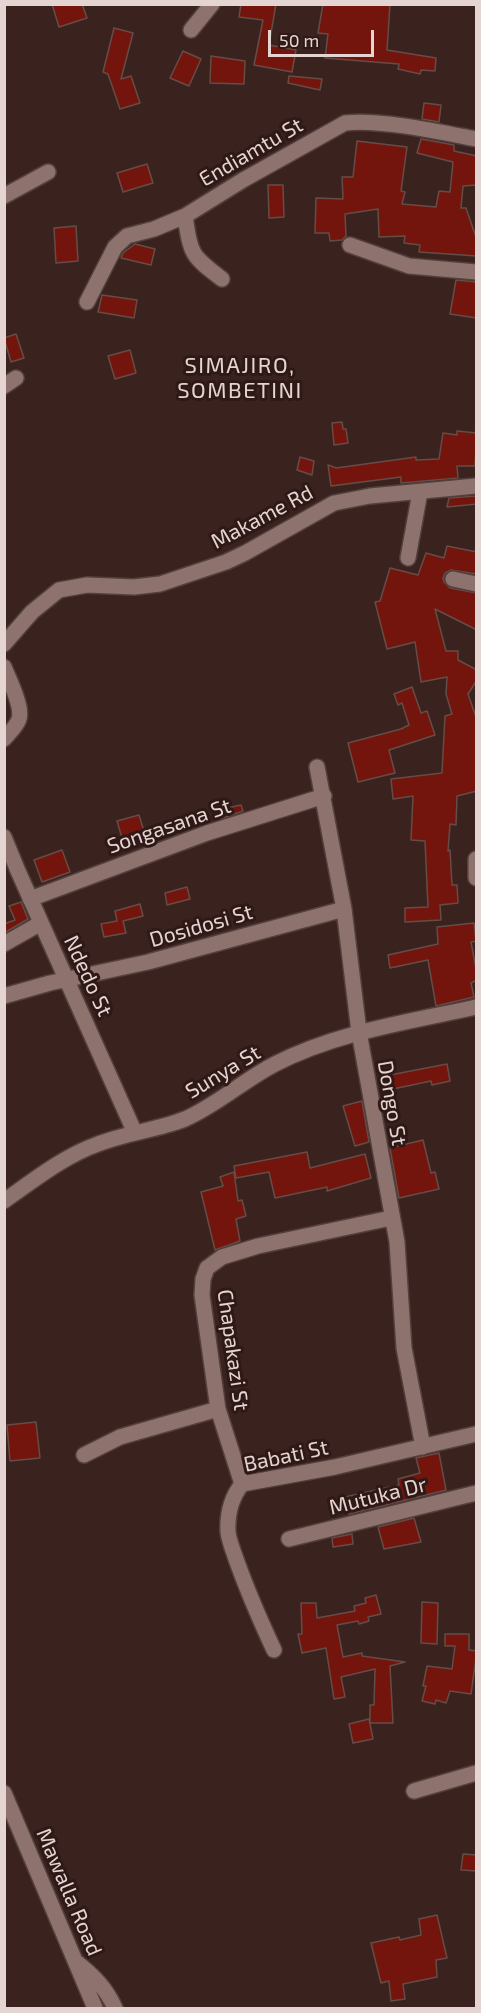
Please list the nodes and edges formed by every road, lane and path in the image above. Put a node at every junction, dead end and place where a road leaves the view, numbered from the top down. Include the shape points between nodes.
1 (212, 4) edge
2 (191, 30) dead end
3 (477, 139) edge
4 (48, 172) dead end
5 (4, 196) edge
6 (185, 216) junction
7 (350, 245) dead end
8 (477, 272) edge
9 (222, 279) dead end
10 (87, 302) dead end
11 (477, 486) edge
12 (420, 492) junction
13 (408, 558) dead end
14 (453, 579) dead end
15 (477, 584) edge
16 (4, 644) edge
17 (4, 667) edge
18 (4, 739) edge
19 (317, 767) dead end
20 (324, 796) junction
21 (6, 846) edge
22 (477, 859) edge
23 (477, 878) edge
24 (30, 899) junction
25 (344, 909) junction
26 (41, 923) junction
27 (4, 944) edge
28 (68, 979) junction
29 (4, 996) edge
30 (477, 1007) edge
31 (358, 1032) junction
32 (135, 1133) junction
33 (4, 1201) edge
34 (391, 1218) junction
35 (218, 1409) junction
36 (477, 1434) edge
37 (423, 1448) junction
38 (84, 1455) dead end
39 (242, 1484) junction
40 (477, 1493) edge
41 (289, 1539) dead end
42 (274, 1650) dead end
43 (477, 1773) edge
44 (414, 1791) dead end
45 (4, 1792) edge
46 (75, 1960) junction
47 (95, 2008) edge
48 (115, 2008) edge

1 - 2 street
3 - 6 street, Endiamtu St via 406,127 345,123
4 - 5 street
6 - 9 street via 191,250
6 - 10 street, Endiamtu St via 121,240
7 - 8 street via 409,266
11 - 12 street, Makame Rd
12 - 13 street
12 - 16 street, Makame Rd via 334,503 226,562 160,584 87,585 59,590 32,612
14 - 15 street
17 - 18 street via 20,715
19 - 20 street, Dongo St
20 - 24 street, Songasana St via 207,833
20 - 25 street, Dongo St
21 - 24 street, Ndedo St
22 - 23 street
24 - 26 street, Ndedo St
25 - 28 street, Dosidosi St via 148,962
25 - 31 street, Dongo St
26 - 27 street
26 - 28 street, Ndedo St
28 - 29 street, Dosidosi St
28 - 32 street, Ndedo St
30 - 31 street, Sunya St
31 - 32 street, Sunya St via 274,1065 188,1118
31 - 34 street, Dongo St
32 - 33 street, Sunya St via 69,1157
34 - 35 street, Chapakazi St via 258,1246 222,1257 207,1268 202,1295
34 - 37 street, Dongo St via 398,1250 404,1348
35 - 38 street via 120,1437
35 - 39 street, Chapakazi St
36 - 37 street, Babati St
37 - 39 street, Babati St
39 - 42 street, Babati St via 231,1504 228,1535
40 - 41 street, Mutuka Dr
43 - 44 street
45 - 46 street, Mawalla Road
46 - 47 street, Mawalla Road
46 - 48 street via 93,1975

